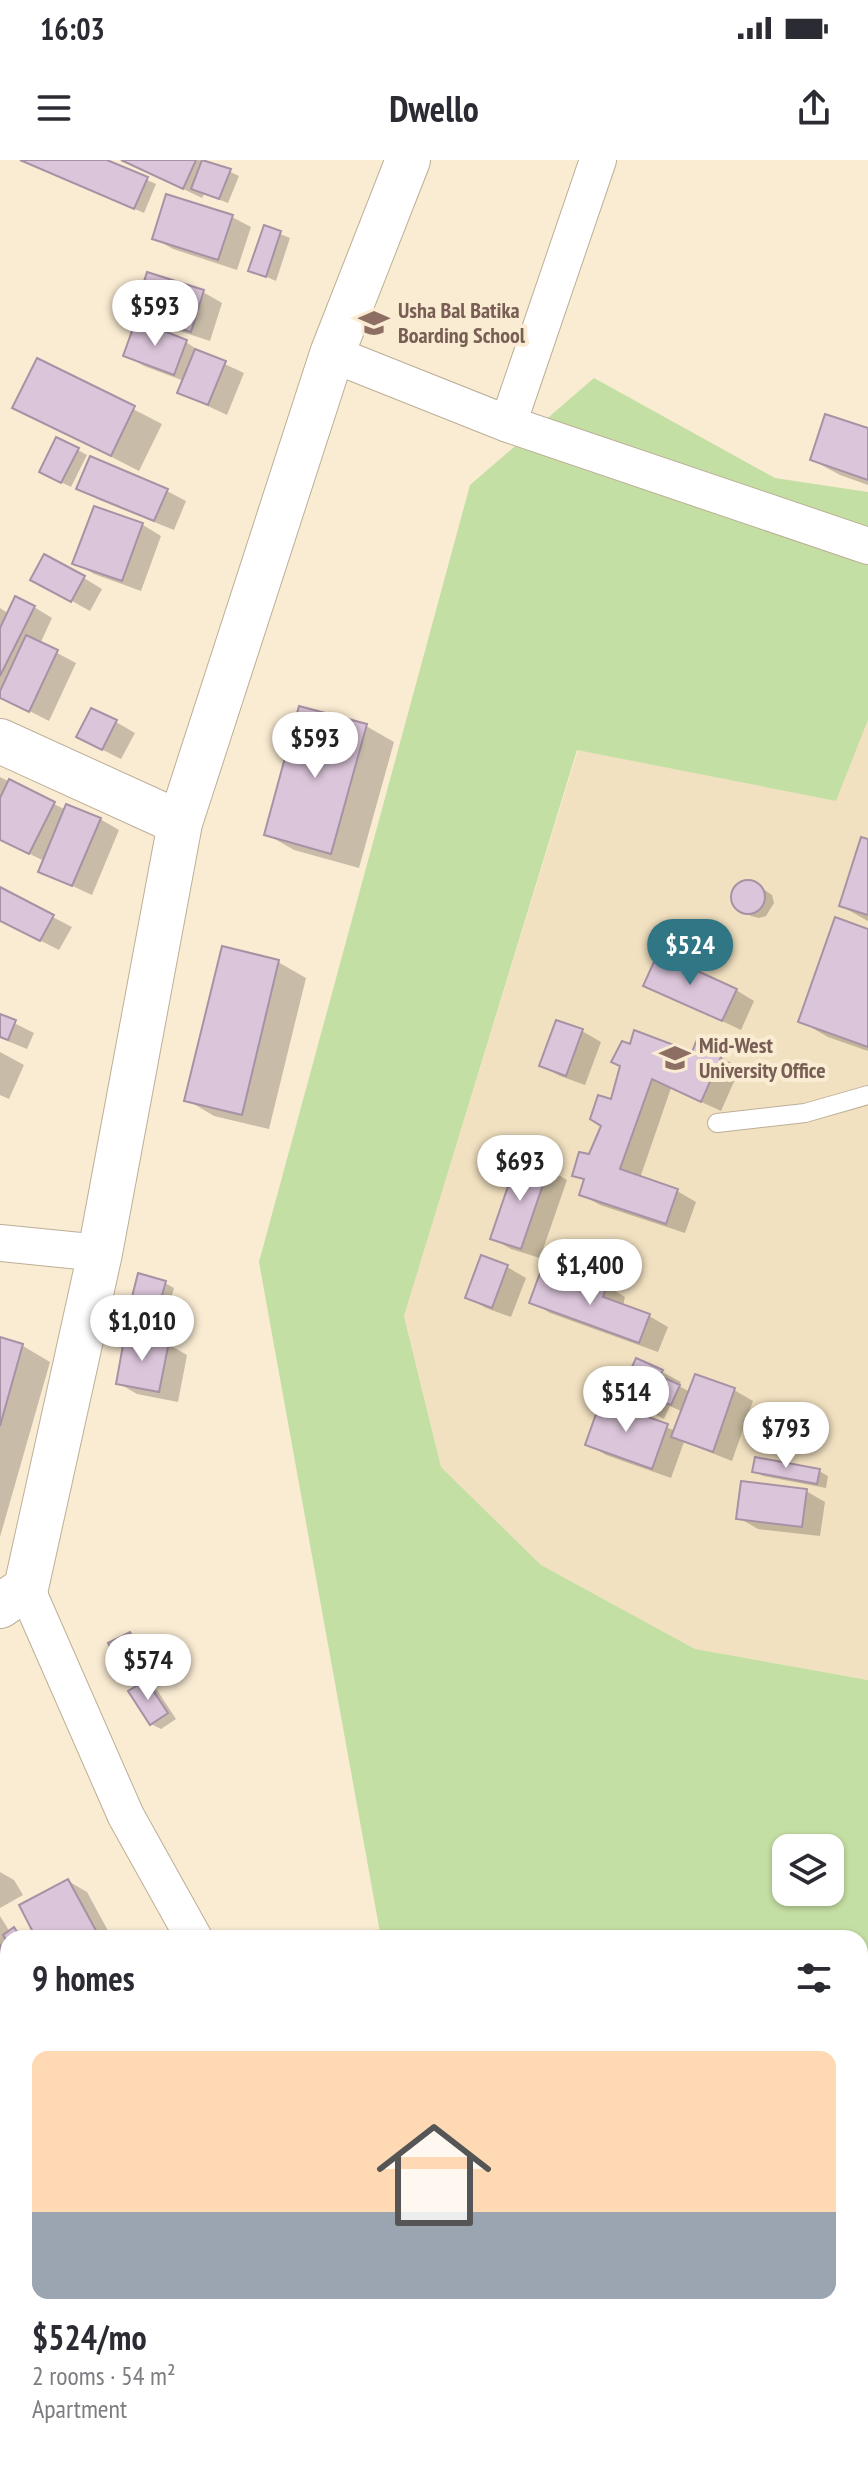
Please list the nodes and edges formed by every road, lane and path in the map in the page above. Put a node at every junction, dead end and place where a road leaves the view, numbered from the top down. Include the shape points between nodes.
1 (408, 160) edge
2 (598, 160) edge
3 (332, 354) junction
4 (508, 424) junction
5 (868, 546) edge
6 (0, 741) edge
7 (180, 823) junction
8 (868, 1095) edge
9 (717, 1123) dead end
10 (0, 1243) edge
11 (100, 1253) junction
12 (13, 1597) edge
13 (190, 1930) edge

1 - 3 street
2 - 4 street
3 - 4 street
3 - 7 street
4 - 5 street
6 - 7 street
7 - 11 street
8 - 9 lane via 805,1113
10 - 11 street
11 - 12 street
12 - 13 street

